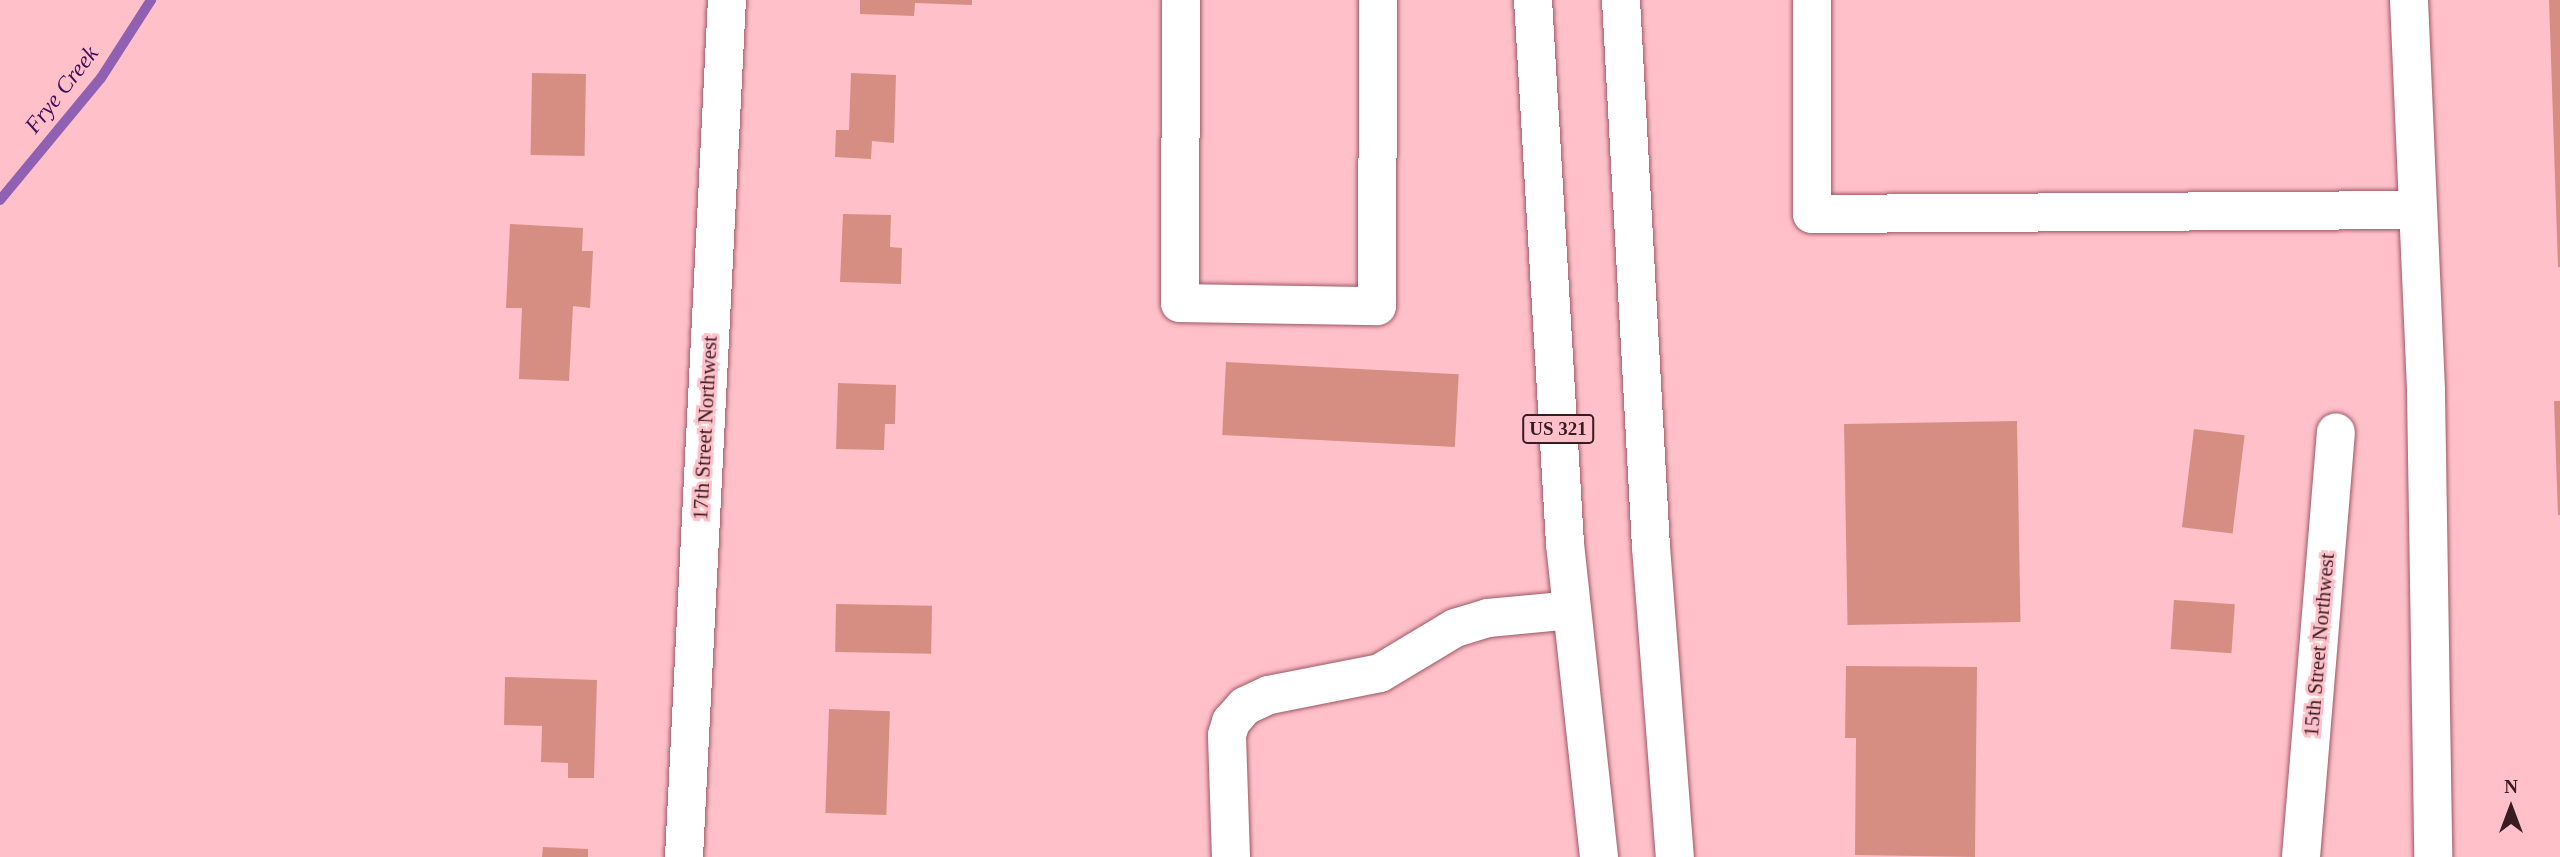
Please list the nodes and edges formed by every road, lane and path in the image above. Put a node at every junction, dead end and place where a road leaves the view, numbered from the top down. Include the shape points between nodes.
1 (727, 0) edge
2 (1181, 0) edge
3 (1378, 0) edge
4 (1533, 0) edge
5 (1620, 0) edge
6 (1812, 0) edge
7 (2409, 0) edge
8 (2417, 210) junction
9 (2336, 432) dead end
10 (1572, 610) junction
11 (684, 857) edge
12 (1231, 857) edge
13 (1599, 857) edge
14 (1675, 857) edge
15 (2301, 857) edge
16 (2433, 857) edge

1 - 11 main road, 17th Street Northwest
2 - 3 main road via 1180,303 1377,306
4 - 10 main road, US 321
5 - 14 main road via 1650,547
6 - 8 main road via 1812,214
7 - 8 main road
8 - 16 main road via 2426,391
9 - 15 main road, 15th Street Northwest
10 - 12 main road via 1488,618 1455,628 1380,673 1269,695 1245,706 1227,735
10 - 13 main road, US 321

